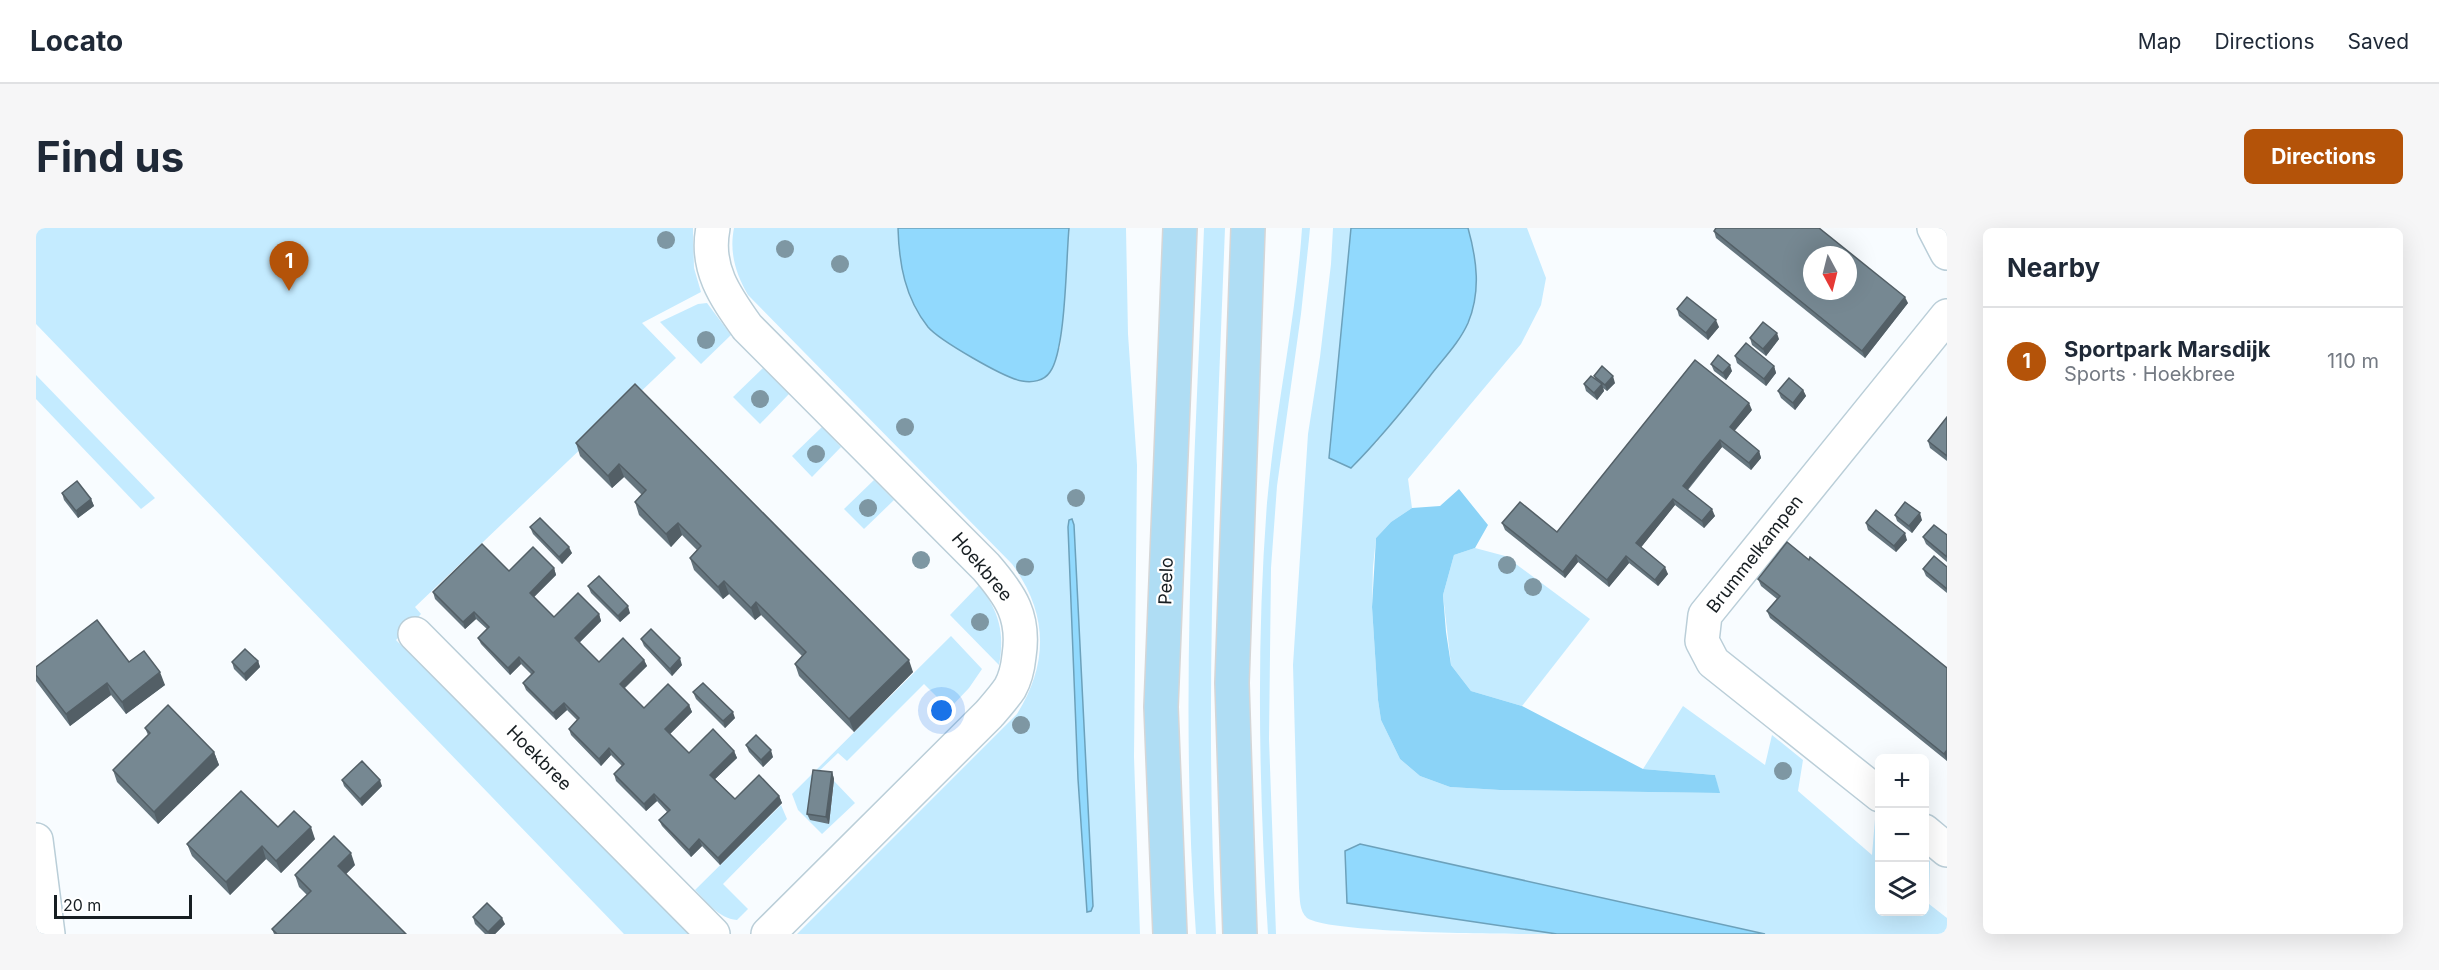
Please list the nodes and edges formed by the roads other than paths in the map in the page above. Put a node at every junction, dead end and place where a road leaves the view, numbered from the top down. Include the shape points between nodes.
1 (713, 228) edge
2 (1180, 228) edge
3 (1248, 228) edge
4 (1934, 228) edge
5 (1947, 252) edge
6 (1947, 316) edge
7 (415, 634) dead end
8 (1875, 791) edge
9 (1929, 835) edge
10 (36, 840) edge
11 (1947, 849) edge
12 (48, 934) edge
13 (713, 934) edge
14 (768, 934) edge
15 (1170, 934) edge
16 (1240, 934) edge

1 - 14 street, Hoekbree via 713,261 721,291 747,327 986,567 1013,603 1022,639 1011,687 989,714
2 - 15 main road, Peelo via 1161,707
3 - 16 main road via 1232,683
4 - 5 street
6 - 8 street, Brummelkampen via 1705,615 1702,640 1713,662
7 - 13 street, Hoekbree
9 - 11 street
10 - 12 street

